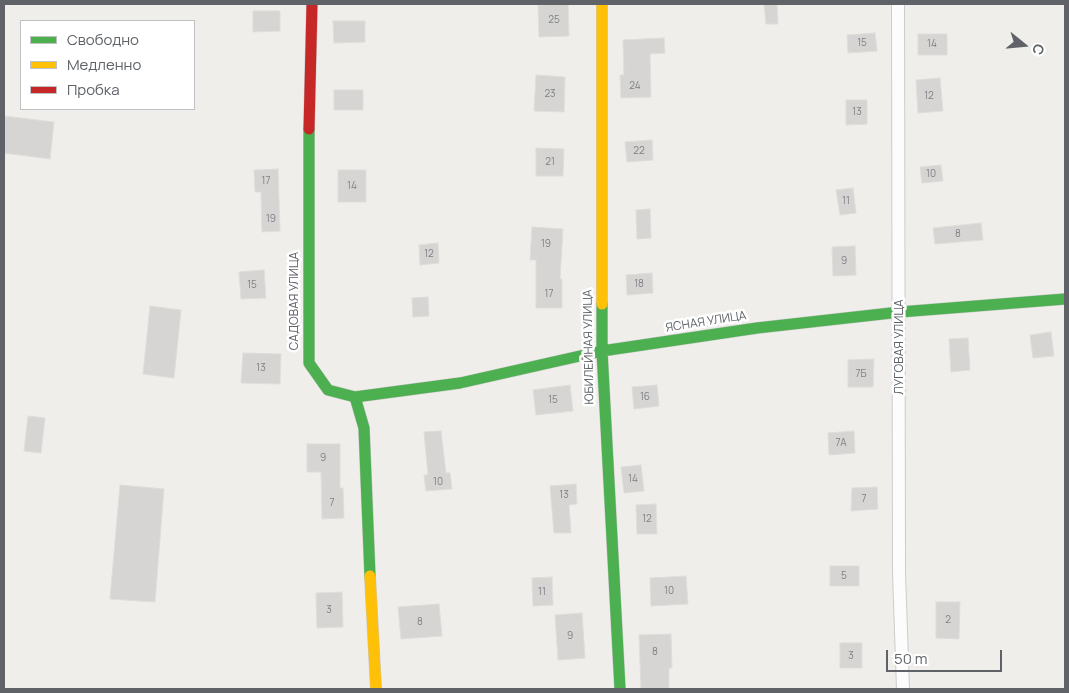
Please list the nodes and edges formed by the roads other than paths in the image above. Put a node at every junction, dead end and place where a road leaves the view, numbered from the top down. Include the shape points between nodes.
1 (312, 4) edge
2 (602, 4) edge
3 (898, 4) edge
4 (1065, 299) edge
5 (900, 312) junction
6 (602, 352) junction
7 (355, 397) junction
8 (376, 689) edge
9 (620, 689) edge
10 (903, 689) edge

1 - 7 street, САДОВАЯ УЛИЦА via 309,363 328,390
2 - 6 street, ЮБИЛЕЙНАЯ УЛИЦА
3 - 5 street, ЛУГОВАЯ УЛИЦА
4 - 5 street, ЯСНАЯ УЛИЦА
5 - 6 street, ЯСНАЯ УЛИЦА via 757,328
5 - 10 street, ЛУГОВАЯ УЛИЦА via 899,573
6 - 7 street, ЯСНАЯ УЛИЦА via 460,383
6 - 9 street, ЮБИЛЕЙНАЯ УЛИЦА
7 - 8 street via 364,428

